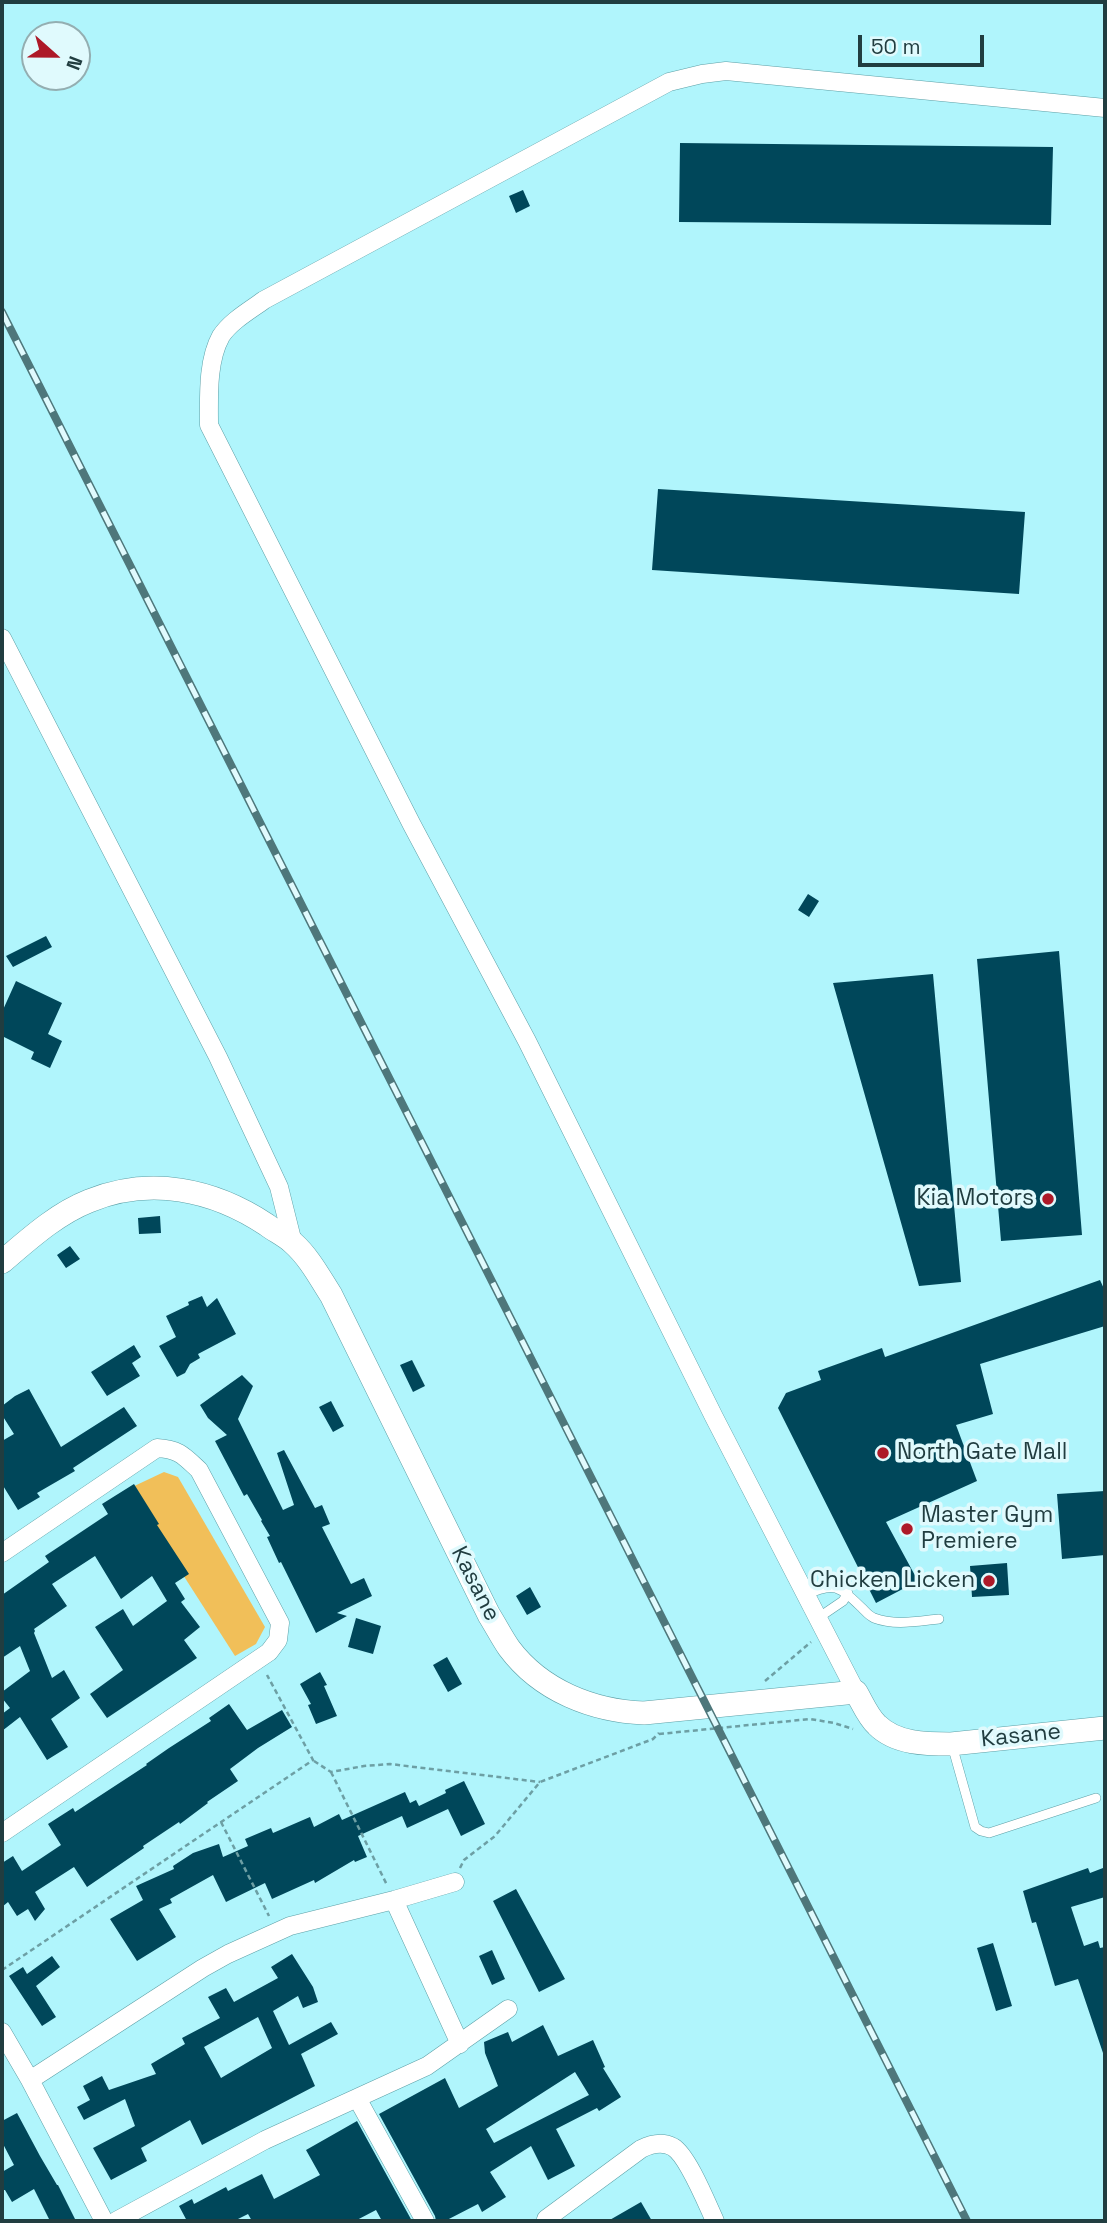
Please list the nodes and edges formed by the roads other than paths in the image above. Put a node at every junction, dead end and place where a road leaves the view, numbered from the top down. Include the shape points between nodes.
1 (1105, 108) edge
2 (2, 638) edge
3 (293, 1243) junction
4 (2, 1262) edge
5 (2, 1553) edge
6 (848, 1593) junction
7 (806, 1595) junction
8 (939, 1619) dead end
9 (821, 1625) junction
10 (856, 1692) junction
11 (1105, 1728) edge
12 (951, 1744) junction
13 (1096, 1798) dead end
14 (2, 1833) edge
15 (455, 1882) road end
16 (394, 1900) junction
17 (508, 2009) dead end
18 (2, 2032) edge
19 (460, 2044) junction
20 (30, 2080) junction
21 (357, 2098) junction
22 (104, 2221) edge
23 (116, 2221) edge
24 (425, 2221) edge
25 (545, 2221) edge
26 (715, 2221) edge

1 - 7 street via 726,71 669,82 264,300 222,335 214,352 209,425
2 - 3 street via 218,1057 279,1187
3 - 4 street, Kasane via 239,1209 208,1196 166,1187 131,1188 88,1201 42,1228
3 - 10 street, Kasane via 331,1295 489,1615 510,1649 549,1685 600,1708 660,1723 757,1702
5 - 14 street via 157,1448 169,1448 199,1470 280,1623 278,1640 269,1652
6 - 7 lane via 838,1587
6 - 8 lane via 871,1617 887,1622
6 - 9 lane
7 - 9 street
9 - 10 street
10 - 12 street, Kasane via 876,1724 891,1735 926,1744
11 - 12 street, Kasane
12 - 13 lane via 975,1827 981,1831 989,1833
15 - 16 street
16 - 19 street
16 - 20 street via 278,1932 228,1954
17 - 19 street
18 - 20 street
19 - 21 street via 426,2066
20 - 22 street
21 - 23 street via 265,2140
21 - 24 street
25 - 26 street via 641,2149 659,2143 674,2147 684,2158

